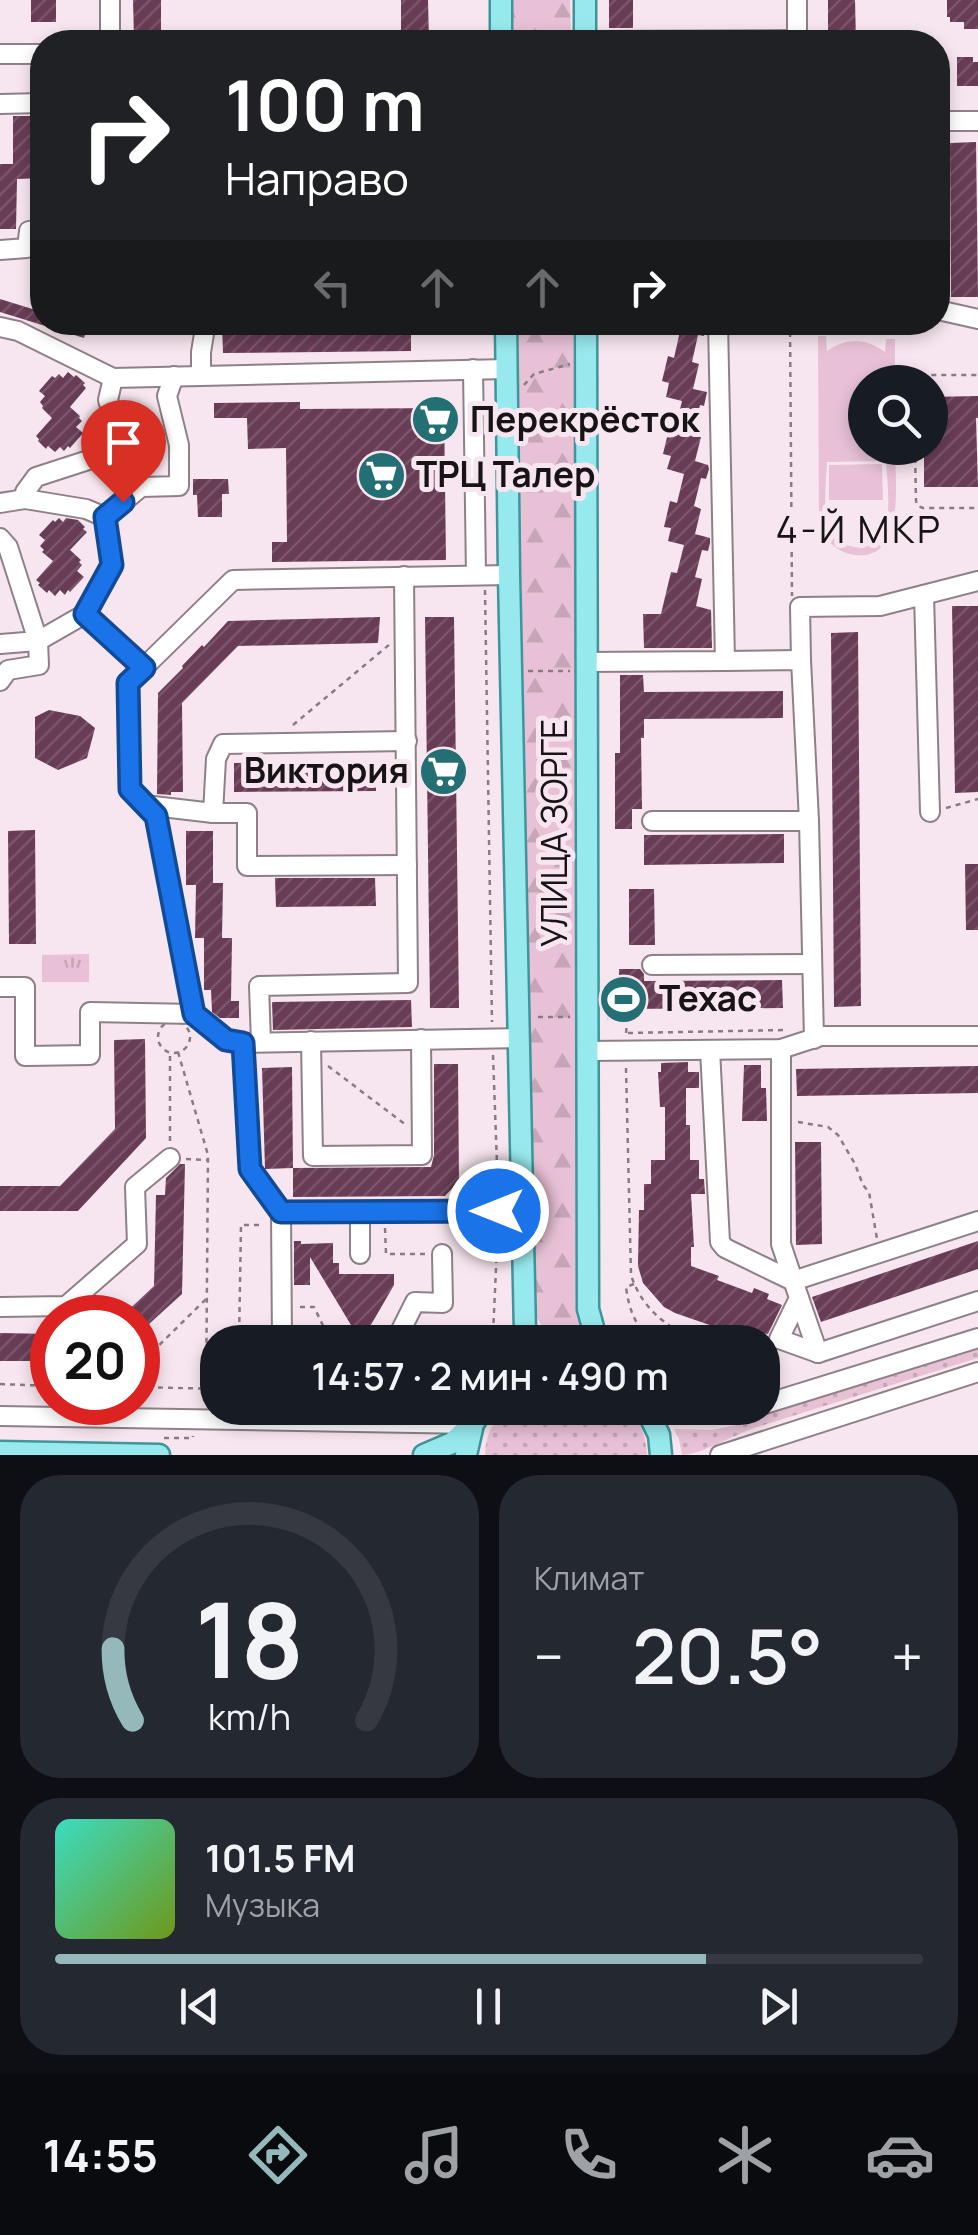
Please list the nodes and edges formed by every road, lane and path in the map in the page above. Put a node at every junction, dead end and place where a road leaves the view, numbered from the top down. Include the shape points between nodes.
1 (110, 0) edge
2 (500, 0) edge
3 (585, 0) edge
4 (797, 0) edge
5 (110, 30) edge
6 (501, 30) edge
7 (585, 30) edge
8 (797, 30) edge
9 (0, 54) edge
10 (30, 54) edge
11 (30, 103) edge
12 (0, 104) edge
13 (950, 121) edge
14 (978, 121) edge
15 (30, 231) edge
16 (0, 250) edge
17 (950, 313) edge
18 (978, 319) edge
19 (0, 327) edge
20 (204, 335) edge
21 (506, 335) edge
22 (586, 335) edge
23 (718, 335) edge
24 (790, 335) edge
25 (586, 360) junction
26 (473, 370) junction
27 (200, 375) junction
28 (948, 375) edge
29 (978, 375) edge
30 (174, 376) junction
31 (114, 378) junction
32 (507, 378) junction
33 (916, 465) edge
34 (25, 498) junction
35 (0, 503) edge
36 (978, 508) edge
37 (105, 517) junction
38 (0, 538) edge
39 (509, 574) junction
40 (480, 575) junction
41 (404, 576) junction
42 (978, 581) edge
43 (924, 595) junction
44 (800, 607) junction
45 (85, 614) junction
46 (406, 630) junction
47 (38, 641) junction
48 (0, 644) edge
49 (802, 660) junction
50 (725, 661) junction
51 (587, 666) junction
52 (144, 668) junction
53 (513, 670) junction
54 (0, 681) edge
55 (407, 741) junction
56 (272, 743) junction
57 (978, 799) edge
58 (144, 805) junction
59 (930, 812) joint
60 (214, 813) junction
61 (652, 821) dead end
62 (809, 821) junction
63 (408, 865) junction
64 (811, 964) junction
65 (652, 965) dead end
66 (0, 987) edge
67 (194, 1014) junction
68 (526, 1016) dead end
69 (579, 1018) dead end
70 (596, 1018) dead end
71 (978, 1036) edge
72 (492, 1038) junction
73 (518, 1038) junction
74 (421, 1039) junction
75 (814, 1039) junction
76 (252, 1042) junction
77 (311, 1047) junction
78 (626, 1050) junction
79 (710, 1050) junction
80 (782, 1050) junction
81 (588, 1051) junction
82 (178, 1052) junction
83 (170, 1053) junction
84 (781, 1120) junction
85 (422, 1138) junction
86 (170, 1158) junction
87 (208, 1160) junction
88 (524, 1204) junction
89 (498, 1211) junction
90 (360, 1212) junction
91 (385, 1212) junction
92 (281, 1219) junction
93 (978, 1221) edge
94 (880, 1253) junction
95 (360, 1254) dead end
96 (442, 1254) joint
97 (634, 1284) junction
98 (796, 1289) junction
99 (207, 1298) junction
100 (978, 1301) edge
101 (0, 1307) edge
102 (282, 1307) junction
103 (207, 1325) edge
104 (239, 1325) edge
105 (282, 1325) edge
106 (323, 1325) edge
107 (404, 1325) edge
108 (494, 1325) edge
109 (525, 1325) edge
110 (592, 1325) edge
111 (637, 1325) edge
112 (670, 1325) edge
113 (780, 1336) edge
114 (867, 1337) junction
115 (978, 1338) edge
116 (780, 1339) edge
117 (160, 1344) edge
118 (818, 1353) junction
119 (878, 1370) junction
120 (978, 1372) edge
121 (0, 1384) edge
122 (30, 1385) edge
123 (160, 1388) edge
124 (200, 1389) edge
125 (780, 1400) edge
126 (0, 1416) edge
127 (200, 1420) edge
128 (469, 1425) edge
129 (475, 1425) edge
130 (654, 1425) edge
131 (776, 1446) edge
132 (0, 1452) edge
133 (159, 1455) edge
134 (424, 1455) edge
135 (466, 1455) edge
136 (661, 1455) edge
137 (720, 1455) edge

1 - 5 street
2 - 6 main road
3 - 7 main road
4 - 8 street
9 - 10 street
11 - 12 street
13 - 14 street
15 - 16 street via 27,248
17 - 18 street
19 - 31 street
20 - 27 street
21 - 32 main road, УЛИЦА ЗОРГЕ
22 - 25 main road, УЛИЦА ЗОРГЕ
23 - 50 street
24 - 44 path via 792,595
25 - 32 path via 534,374 522,386
25 - 51 main road, УЛИЦА ЗОРГЕ
26 - 27 street
26 - 32 street
26 - 40 street
27 - 30 street
28 - 29 path
30 - 31 street
30 - 37 street via 167,396 180,445 178,486 142,488
31 - 34 street via 108,400 118,443 107,454 36,477
32 - 39 main road, УЛИЦА ЗОРГЕ
33 - 36 path via 918,506
34 - 35 street
34 - 37 street
37 - 45 street via 112,565
38 - 47 street
39 - 40 street
39 - 53 main road, УЛИЦА ЗОРГЕ
40 - 41 street
40 - 72 path
41 - 46 street
41 - 52 street via 233,580
42 - 43 street
43 - 44 street via 880,606
43 - 59 street
44 - 49 street
45 - 47 street
45 - 52 street
46 - 55 street
46 - 56 path
47 - 48 street
47 - 54 street via 40,665 8,670
49 - 50 street
49 - 62 street
50 - 51 street
51 - 53 path
51 - 81 main road, УЛИЦА ЗОРГЕ
52 - 58 street via 128,683 130,789
53 - 73 main road, УЛИЦА ЗОРГЕ
55 - 56 street
55 - 63 street
56 - 60 street via 224,744 216,758
57 - 59 path
58 - 60 street
58 - 67 street via 156,816
60 - 63 street via 247,813 247,866
61 - 62 street
62 - 64 street
63 - 76 street via 408,984 259,986
64 - 65 street
64 - 75 street
66 - 67 street via 24,987 25,1056 90,1056 90,1012
67 - 76 street via 226,1040
68 - 69 path
70 - 78 path via 627,1018
71 - 75 street
72 - 73 street
72 - 74 street
72 - 89 path
73 - 88 main road, УЛИЦА ЗОРГЕ
74 - 77 street
74 - 85 street
75 - 80 street
76 - 77 street
76 - 92 street via 250,1169
77 - 85 path
77 - 85 street via 312,1156 422,1155
78 - 79 street
78 - 81 street
78 - 97 path
79 - 80 street
79 - 98 street via 720,1242
80 - 84 street
81 - 110 main road, УЛИЦА ЗОРГЕ
82 - 83 path
82 - 83 path via 190,1034 173,1020 157,1035
82 - 87 path
83 - 86 path
84 - 94 path via 828,1127 838,1135 870,1192
84 - 98 street via 781,1244
86 - 87 path
86 - 101 street via 135,1188 137,1244 66,1306
87 - 99 path
88 - 89 street
88 - 109 main road, УЛИЦА ЗОРГЕ
89 - 91 street
89 - 108 path
90 - 91 street
90 - 92 street
90 - 95 street
91 - 96 path via 386,1254
92 - 102 street
92 - 104 path via 241,1226
93 - 94 street
94 - 98 street
96 - 107 street via 443,1303 415,1302
97 - 111 path via 626,1287
97 - 112 path
98 - 113 street
98 - 118 street
99 - 103 path
99 - 117 path
100 - 114 street
102 - 105 street
102 - 106 path via 314,1307
114 - 118 street
114 - 119 street
115 - 119 street
116 - 118 street
119 - 125 street
120 - 131 street
121 - 122 path
123 - 124 path
126 - 127 street
128 - 134 main road
129 - 135 main road
130 - 136 main road
131 - 137 street
132 - 133 main road

